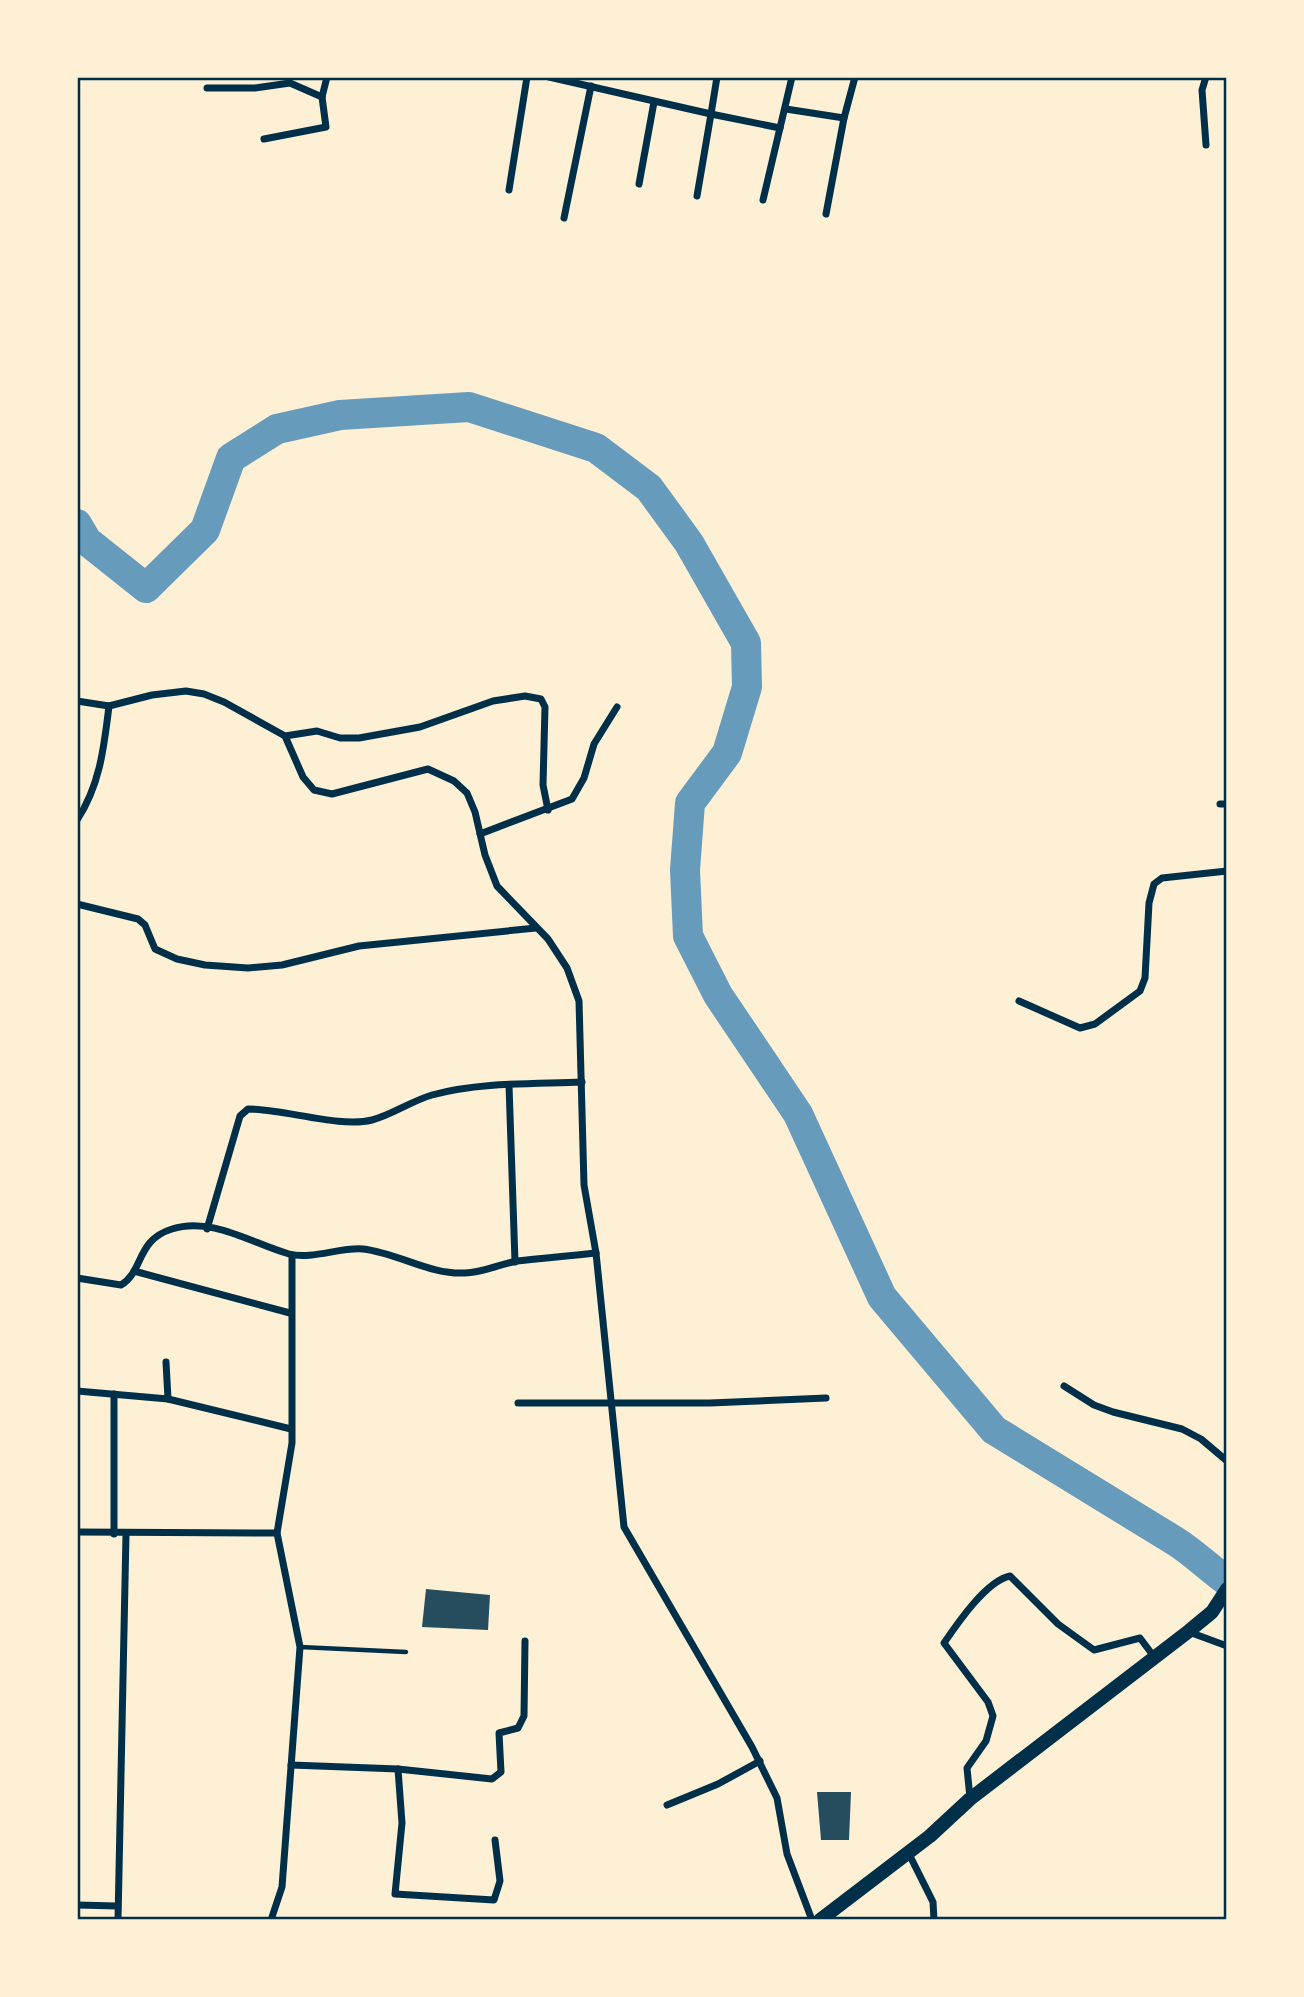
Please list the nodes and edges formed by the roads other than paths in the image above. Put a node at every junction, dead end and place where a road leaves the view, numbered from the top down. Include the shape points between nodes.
1 (327, 77) edge
2 (527, 77) edge
3 (552, 77) edge
4 (717, 77) edge
5 (792, 77) edge
6 (855, 77) edge
7 (1206, 77) edge
8 (591, 86) junction
9 (207, 88) dead end
10 (322, 97) junction
11 (654, 102) junction
12 (786, 109) junction
13 (711, 114) junction
14 (844, 118) junction
15 (780, 128) junction
16 (264, 139) dead end
17 (1206, 145) dead end
18 (639, 184) dead end
19 (509, 190) dead end
20 (697, 196) dead end
21 (763, 200) dead end
22 (826, 214) dead end
23 (564, 218) dead end
24 (77, 701) edge
25 (108, 706) junction
26 (617, 706) dead end
27 (285, 736) junction
28 (548, 810) junction
29 (77, 820) edge
30 (480, 834) junction
31 (1227, 871) edge
32 (77, 904) edge
33 (536, 928) junction
34 (1019, 1002) dead end
35 (582, 1082) junction
36 (509, 1086) junction
37 (207, 1229) junction
38 (596, 1254) junction
39 (292, 1255) junction
40 (515, 1262) junction
41 (134, 1271) junction
42 (77, 1278) edge
43 (290, 1313) junction
44 (166, 1362) dead end
45 (1064, 1386) dead end
46 (77, 1391) edge
47 (114, 1394) junction
48 (826, 1398) dead end
49 (168, 1399) junction
50 (518, 1403) dead end
51 (610, 1405) junction
52 (292, 1429) junction
53 (1227, 1461) edge
54 (77, 1532) edge
55 (277, 1533) junction
56 (114, 1534) junction
57 (126, 1534) junction
58 (1227, 1588) edge
59 (1189, 1631) junction
60 (525, 1641) dead end
61 (1227, 1646) edge
62 (300, 1647) junction
63 (406, 1653) dead end
64 (1155, 1659) junction
65 (760, 1761) junction
66 (291, 1765) junction
67 (398, 1769) junction
68 (970, 1799) junction
69 (667, 1805) dead end
70 (495, 1840) dead end
71 (908, 1852) junction
72 (77, 1905) edge
73 (117, 1906) junction
74 (118, 1920) edge
75 (271, 1920) edge
76 (812, 1920) edge
77 (820, 1920) edge
78 (934, 1920) edge

1 - 10 street
2 - 19 street
3 - 8 street
4 - 13 street
5 - 12 street
6 - 14 street
7 - 17 street via 1202,90
8 - 11 street
8 - 23 street
9 - 10 street via 290,83
10 - 16 street via 326,127
11 - 13 street
11 - 18 street
12 - 14 street
12 - 15 street
13 - 15 street
13 - 20 street
14 - 22 street
15 - 21 street
24 - 25 street
25 - 27 street via 186,691 225,702
25 - 29 street via 99,773 89,803
26 - 28 street via 594,744 572,799
27 - 28 street via 317,731 359,738 420,727 493,701 524,696 541,699
27 - 30 street via 303,776 314,790 325,793 428,769 442,774 467,793
28 - 30 street
30 - 33 street via 497,886
31 - 34 street via 1162,878 1154,884 1140,991 1095,1024 1080,1028
32 - 33 street via 138,919 155,949 177,959 248,968 282,965 359,946
33 - 35 street via 567,968 579,1001
35 - 36 street
35 - 38 street via 584,1185
36 - 37 street via 431,1095 371,1121 248,1109 240,1116
36 - 40 street
37 - 39 street
37 - 41 street via 188,1226 163,1232 138,1257
38 - 40 street
38 - 51 street
39 - 40 street via 361,1249 408,1259 432,1270 466,1273
39 - 43 street
41 - 42 street via 121,1285
41 - 43 street
43 - 52 street
44 - 49 street
45 - 53 street via 1113,1412 1182,1429
46 - 47 street
47 - 49 street
47 - 56 street
48 - 51 street
49 - 52 street
50 - 51 street
51 - 65 street via 624,1527
52 - 55 street
54 - 56 street
55 - 57 street
55 - 62 street
56 - 57 street
57 - 73 street
58 - 59 highway via 1212,1612
59 - 61 street
59 - 64 highway
60 - 67 street via 524,1716 518,1728 499,1734 501,1772 492,1779
62 - 63 lane
62 - 66 street
64 - 68 highway
64 - 68 street via 1140,1638 1094,1650 1058,1624 1010,1576 994,1585 944,1643 988,1702 993,1716 986,1741 967,1768
65 - 69 street
65 - 76 street via 777,1798 787,1854
66 - 67 street
66 - 75 street via 282,1887
67 - 70 street via 402,1823 395,1894 494,1900 500,1881
68 - 71 highway
71 - 77 highway
71 - 78 street via 933,1902
72 - 73 street
73 - 74 street

